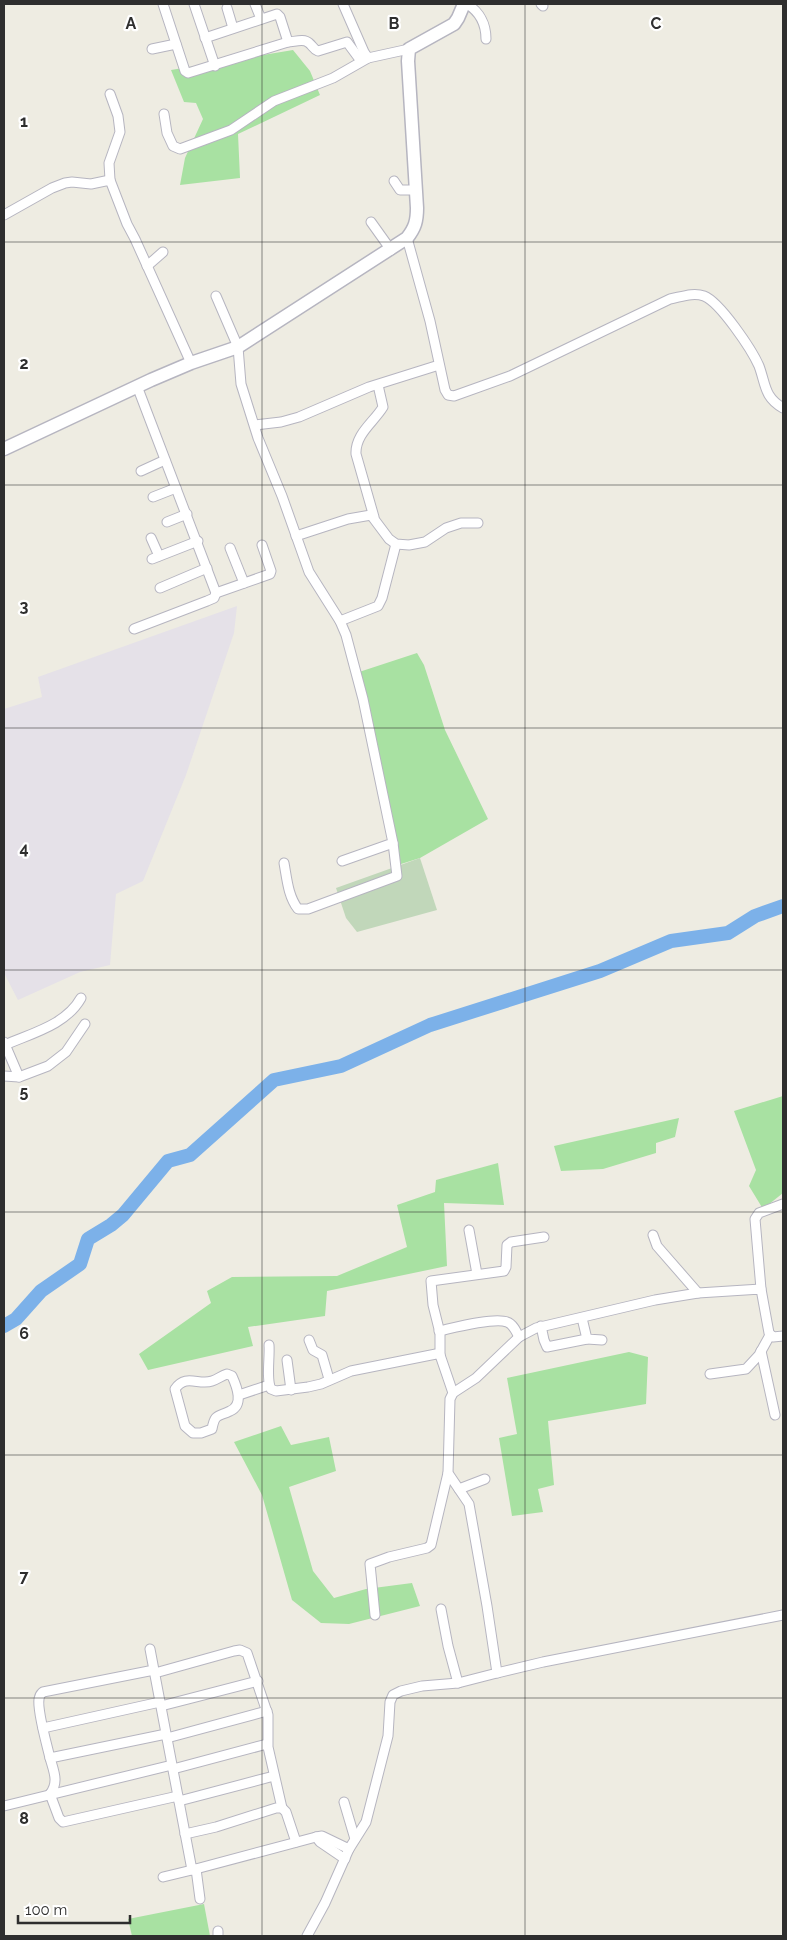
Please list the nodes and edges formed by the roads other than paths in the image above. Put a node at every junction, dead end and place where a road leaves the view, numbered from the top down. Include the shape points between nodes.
1 (163, 4) edge
2 (194, 4) edge
3 (256, 4) edge
4 (343, 4) edge
5 (466, 4) edge
6 (227, 8) dead end
7 (261, 19) junction
8 (233, 28) junction
9 (205, 38) junction
10 (486, 39) dead end
11 (288, 42) junction
12 (176, 44) junction
13 (152, 49) dead end
14 (409, 49) junction
15 (365, 59) junction
16 (215, 66) junction
17 (110, 94) dead end
18 (164, 114) dead end
19 (110, 180) junction
20 (394, 181) dead end
21 (416, 190) junction
22 (4, 215) edge
23 (371, 222) dead end
24 (407, 238) junction
25 (391, 250) junction
26 (163, 252) dead end
27 (148, 266) junction
28 (216, 296) dead end
29 (238, 347) junction
30 (191, 363) junction
31 (439, 365) junction
32 (378, 385) junction
33 (137, 386) junction
34 (783, 408) edge
35 (255, 424) junction
36 (4, 449) edge
37 (166, 460) junction
38 (141, 471) dead end
39 (176, 488) junction
40 (153, 497) dead end
41 (187, 514) junction
42 (374, 517) junction
43 (167, 522) dead end
44 (478, 523) dead end
45 (296, 536) junction
46 (151, 538) dead end
47 (198, 541) junction
48 (396, 544) junction
49 (262, 545) dead end
50 (230, 548) dead end
51 (208, 568) junction
52 (244, 583) junction
53 (160, 588) dead end
54 (216, 593) junction
55 (340, 621) junction
56 (134, 629) dead end
57 (393, 843) junction
58 (342, 860) dead end
59 (284, 863) dead end
60 (81, 998) dead end
61 (85, 1024) dead end
62 (4, 1043) edge
63 (7, 1057) edge
64 (4, 1076) edge
65 (19, 1077) junction
66 (783, 1204) edge
67 (469, 1230) dead end
68 (654, 1235) dead end
69 (544, 1236) dead end
70 (477, 1274) junction
71 (761, 1289) junction
72 (698, 1293) junction
73 (582, 1318) junction
74 (541, 1326) junction
75 (439, 1331) junction
76 (770, 1335) junction
77 (783, 1336) edge
78 (519, 1337) junction
79 (309, 1340) dead end
80 (587, 1340) junction
81 (602, 1340) dead end
82 (269, 1345) dead end
83 (761, 1351) junction
84 (440, 1355) junction
85 (286, 1360) dead end
86 (710, 1374) dead end
87 (329, 1379) junction
88 (269, 1385) junction
89 (290, 1390) junction
90 (453, 1393) junction
91 (239, 1395) junction
92 (775, 1415) dead end
93 (448, 1473) junction
94 (485, 1479) dead end
95 (460, 1489) junction
96 (442, 1609) dead end
97 (375, 1614) dead end
98 (783, 1615) edge
99 (150, 1648) dead end
100 (154, 1671) junction
101 (497, 1673) junction
102 (258, 1681) junction
103 (458, 1683) junction
104 (161, 1704) junction
105 (267, 1711) junction
106 (43, 1728) junction
107 (167, 1736) junction
108 (267, 1744) junction
109 (50, 1758) junction
110 (173, 1767) junction
111 (274, 1776) junction
112 (50, 1794) junction
113 (178, 1798) junction
114 (344, 1802) dead end
115 (4, 1806) edge
116 (282, 1808) junction
117 (185, 1834) junction
118 (316, 1837) junction
119 (356, 1840) junction
120 (296, 1842) junction
121 (349, 1849) junction
122 (345, 1859) junction
123 (194, 1869) junction
124 (163, 1878) dead end
125 (200, 1898) dead end
126 (307, 1936) edge

1 - 12 street
2 - 9 street
3 - 7 street
4 - 15 street
5 - 10 street via 474,8 482,19
5 - 14 street via 454,24
6 - 8 street
7 - 8 street
7 - 11 street via 275,14 279,16
8 - 9 street
9 - 16 street
11 - 15 street via 306,41 314,50 320,51 347,42
11 - 16 street
12 - 13 street
12 - 16 street via 187,72
14 - 15 street
14 - 21 street
15 - 18 street via 333,78 274,101 231,130 180,149 173,146 167,133
17 - 19 street via 120,132 109,163
19 - 22 street via 91,184 65,183
19 - 27 street
20 - 21 street via 400,190
21 - 24 street via 417,222
23 - 25 street
24 - 25 street
24 - 31 street
25 - 29 street
26 - 27 street
27 - 30 street
28 - 29 street
29 - 30 street
29 - 35 street via 241,384
30 - 33 street
31 - 32 street
31 - 34 street via 445,390 454,396 510,376 670,300 698,295 706,297 727,317 758,366 771,400
32 - 35 street via 298,417
32 - 42 street via 383,407 361,435 356,448
33 - 36 street
33 - 37 street
35 - 45 street
37 - 38 street
37 - 39 street
39 - 40 street
39 - 41 street
41 - 43 street
41 - 47 street
42 - 45 street via 366,515 348,519
42 - 48 street via 384,535
44 - 48 street via 451,526 426,542
45 - 55 street via 309,572
46 - 47 street via 155,558
47 - 51 street
48 - 55 street via 378,606
49 - 52 street via 270,573
50 - 52 street
51 - 53 street
51 - 54 street
52 - 54 street
54 - 56 street via 214,598
55 - 57 street via 363,699
57 - 58 street
57 - 59 street via 397,876 308,908 298,909 293,902
60 - 62 street via 75,1010 65,1018
61 - 65 street via 66,1052 48,1066
62 - 63 street
63 - 65 street
64 - 65 street
66 - 71 street via 759,1214 755,1219
67 - 70 street
68 - 72 street via 660,1250
69 - 70 street via 511,1242 506,1248 504,1271
70 - 75 street via 431,1281
71 - 72 street
71 - 76 street
72 - 73 street
73 - 74 street
73 - 80 street
74 - 78 street
74 - 80 street via 547,1347
75 - 78 street via 479,1322 504,1321 512,1325
75 - 84 street
76 - 77 street
76 - 83 street
78 - 90 street via 476,1378
79 - 87 street via 313,1350 322,1355
80 - 81 street
82 - 88 street
83 - 86 street via 744,1371
83 - 92 street
84 - 87 street via 351,1371
84 - 90 street
85 - 89 street
87 - 89 street via 321,1384
88 - 89 street via 276,1391
88 - 91 street
90 - 93 street via 450,1398
91 - 91 street via 237,1404 231,1411 220,1414 212,1428 193,1433 185,1426 175,1389 187,1381 213,1381 227,1374 232,1376
93 - 95 street
93 - 97 street via 431,1545 370,1564
94 - 95 street
95 - 101 street via 469,1504
96 - 103 street
98 - 101 street
99 - 100 street
100 - 102 street via 240,1650 247,1653
100 - 104 street
100 - 106 street via 43,1692 39,1704
101 - 103 street
102 - 104 street
102 - 105 street
103 - 119 street via 422,1686 393,1695 388,1736 376,1786 366,1822
104 - 106 street
104 - 107 street
105 - 107 street
105 - 108 street
106 - 109 street
107 - 109 street
107 - 110 street
108 - 110 street
108 - 111 street
109 - 112 street via 56,1780
110 - 112 street
110 - 113 street
111 - 113 street
111 - 116 street
112 - 113 street via 59,1818 64,1822
112 - 115 street
113 - 117 street
114 - 119 street
116 - 117 street
116 - 120 street
117 - 123 street
118 - 120 street
118 - 121 street via 322,1836
118 - 122 street
119 - 121 street
120 - 123 street
121 - 122 street
122 - 126 street
123 - 124 street
123 - 125 street

